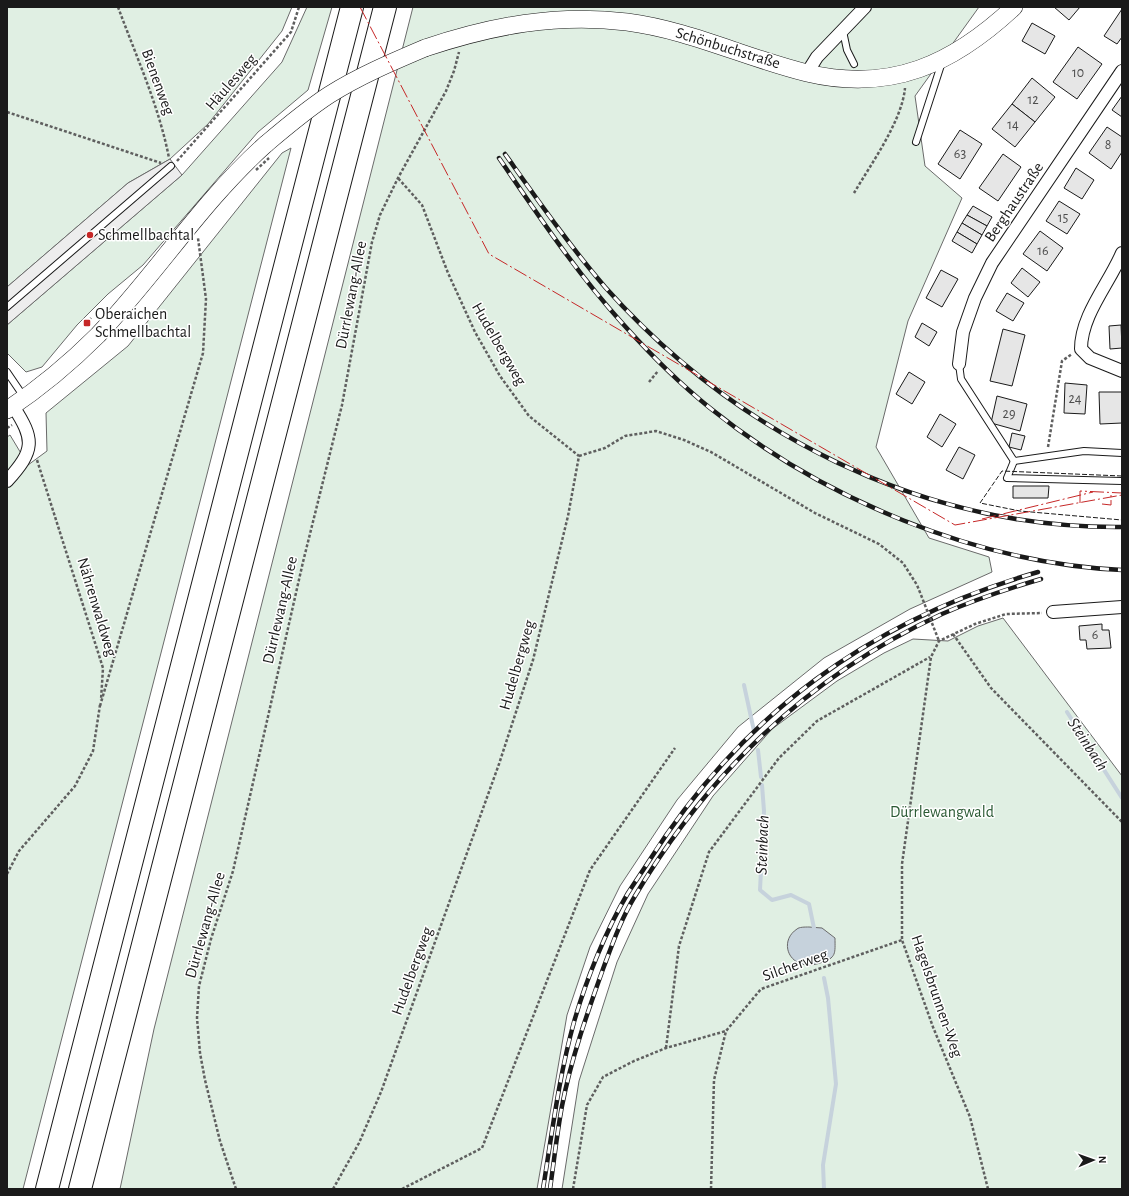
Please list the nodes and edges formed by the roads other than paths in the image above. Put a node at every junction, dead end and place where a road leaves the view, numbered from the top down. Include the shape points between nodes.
1 (352, 7) edge
2 (385, 7) edge
3 (866, 7) edge
4 (1014, 7) edge
5 (843, 31) junction
6 (942, 60) junction
7 (854, 64) dead end
8 (1122, 70) edge
9 (807, 73) junction
10 (916, 142) dead end
11 (171, 166) road end
12 (1122, 253) edge
13 (7, 307) edge
14 (959, 364) joint
15 (1122, 370) edge
16 (7, 372) edge
17 (15, 404) edge
18 (1122, 453) edge
19 (1014, 461) junction
20 (7, 481) edge
21 (1122, 481) edge
22 (1122, 607) edge
23 (1054, 612) road end
24 (47, 1189) edge
25 (80, 1189) edge

1 - 24 highway
2 - 25 highway
3 - 5 street
4 - 6 main road, Schönbuchstraße via 972,43
5 - 7 lane via 847,50
5 - 9 street via 817,57
6 - 9 main road, Schönbuchstraße via 904,74 886,77 844,78
6 - 10 lane
8 - 14 street, Berghaustraße via 992,263 975,298 963,332
9 - 17 main road, Schönbuchstraße, bridge via 666,29 589,16 514,24 425,48 382,66 340,88 300,115 266,144 217,193 99,333 68,363
11 - 13 lane
12 - 15 street via 1086,322 1081,337 1081,349 1090,358
14 - 19 lane via 961,379
16 - 17 lane
17 - 20 street via 30,445 24,459
18 - 19 lane via 1084,451
19 - 21 lane via 1007,478
22 - 23 street

